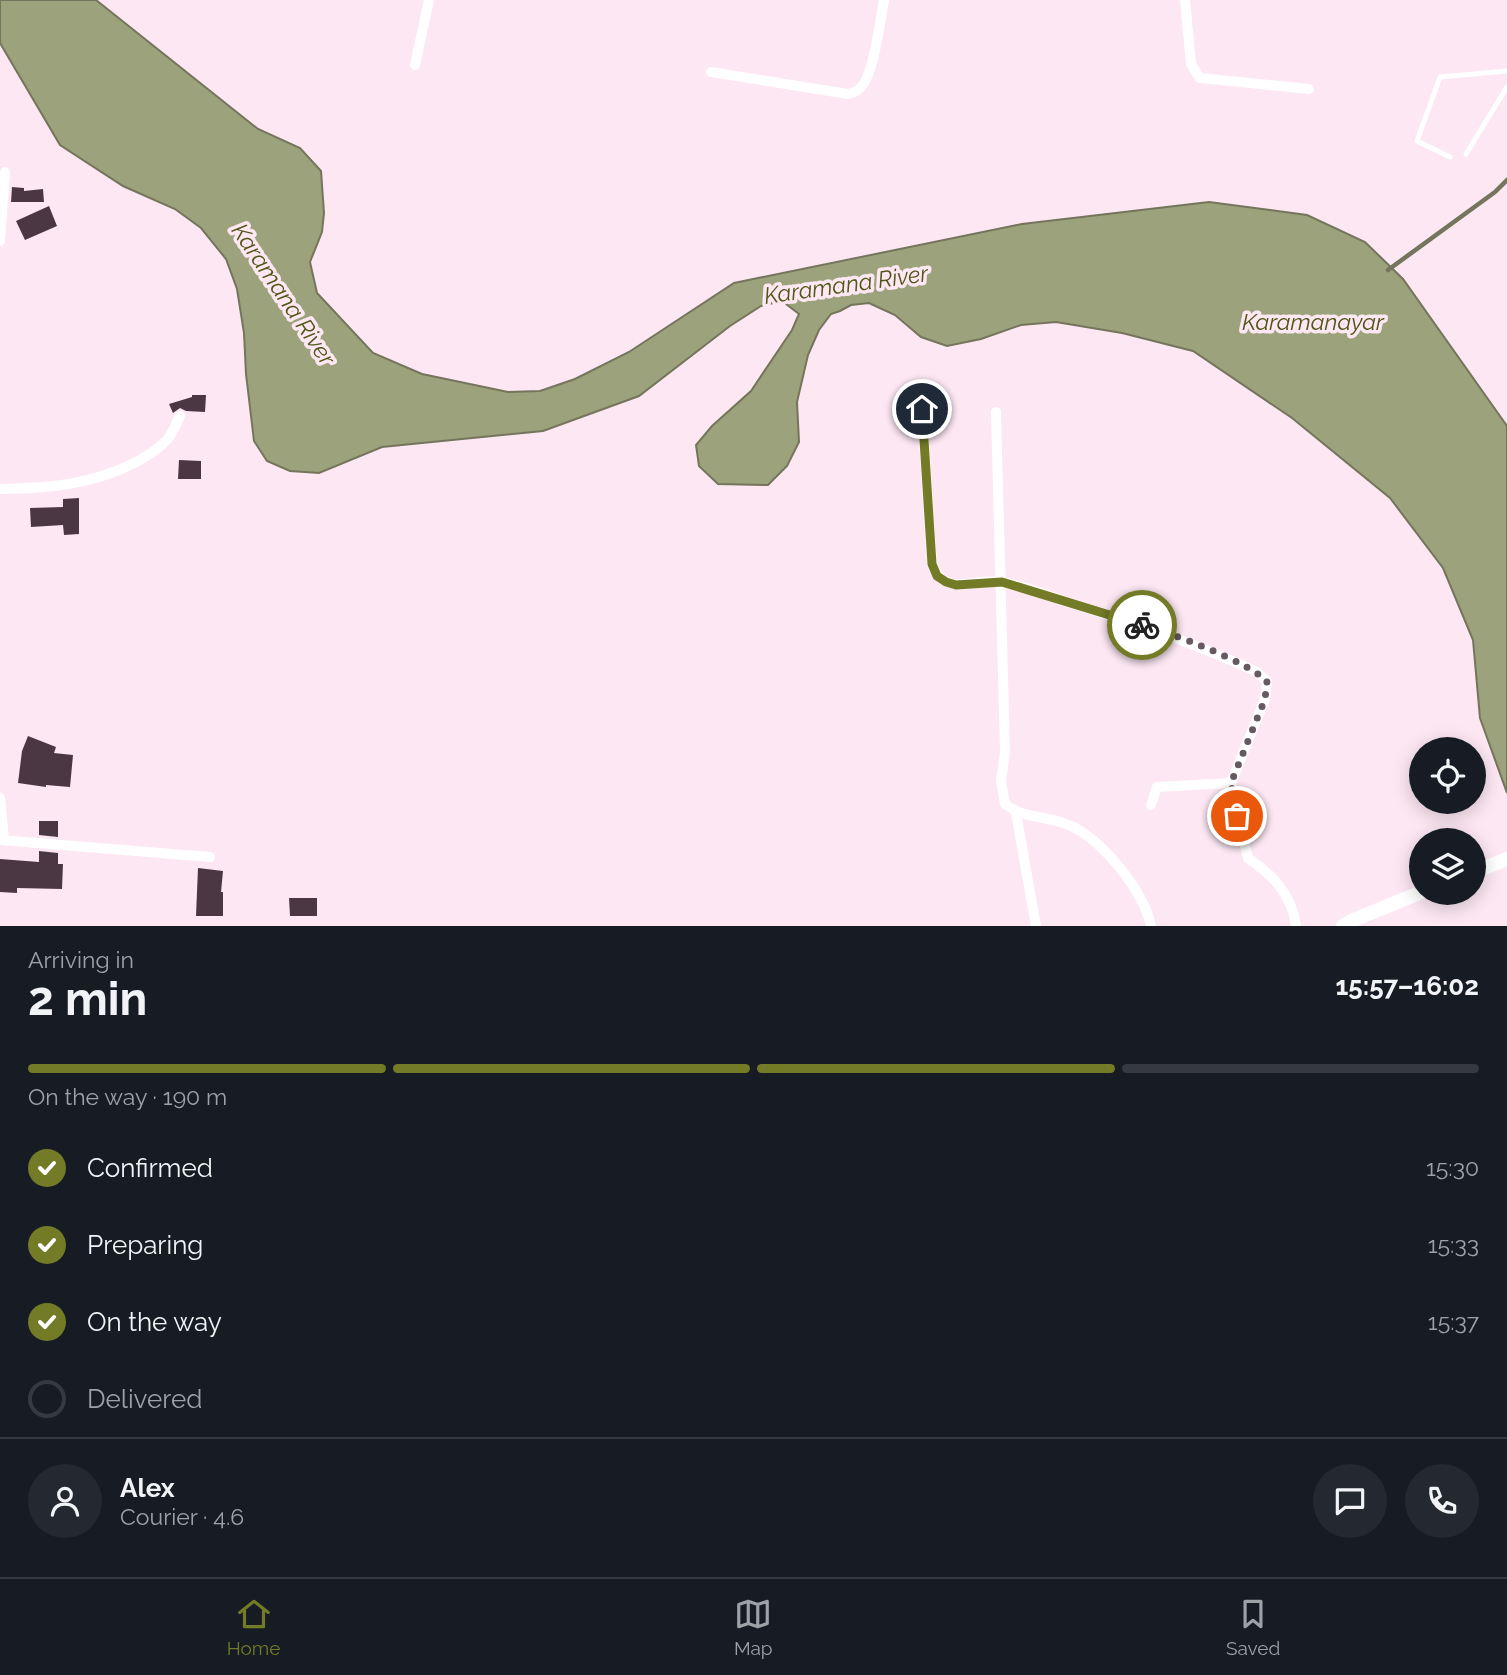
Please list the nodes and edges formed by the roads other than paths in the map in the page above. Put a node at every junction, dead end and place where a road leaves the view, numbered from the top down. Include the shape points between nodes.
1 (429, 0) edge
2 (884, 0) edge
3 (1185, 0) edge
4 (415, 65) dead end
5 (1507, 71) edge
6 (711, 72) dead end
7 (1507, 87) edge
8 (1308, 89) dead end
9 (1466, 154) dead end
10 (1450, 157) dead end
11 (5, 172) dead end
12 (0, 241) edge
13 (922, 409) dead end
14 (996, 412) dead end
15 (180, 416) dead end
16 (0, 489) edge
17 (1002, 582) junction
18 (1231, 783) junction
19 (0, 798) edge
20 (1151, 805) dead end
21 (1016, 813) junction
22 (2, 840) edge
23 (210, 857) dead end
24 (1507, 859) edge
25 (1486, 867) edge
26 (1409, 897) edge
27 (1036, 926) edge
28 (1151, 926) edge
29 (1296, 926) edge
30 (1343, 926) edge

1 - 4 street
2 - 6 street via 869,72 858,91 848,94
3 - 8 street via 1191,64 1200,78
5 - 10 lane via 1440,77 1417,141
7 - 9 lane
11 - 12 street
13 - 17 street via 932,564 937,576 956,585
14 - 17 street
15 - 16 street via 169,438 155,452 116,472 89,482
17 - 18 street via 1154,628 1257,672 1267,681 1265,699
17 - 21 street via 1002,794 1005,804
18 - 20 street via 1157,787
18 - 29 street via 1248,858 1270,873 1293,905
19 - 22 street
21 - 27 street
21 - 28 street via 1059,822 1088,835 1130,883
22 - 23 street
24 - 25 street
26 - 30 street

